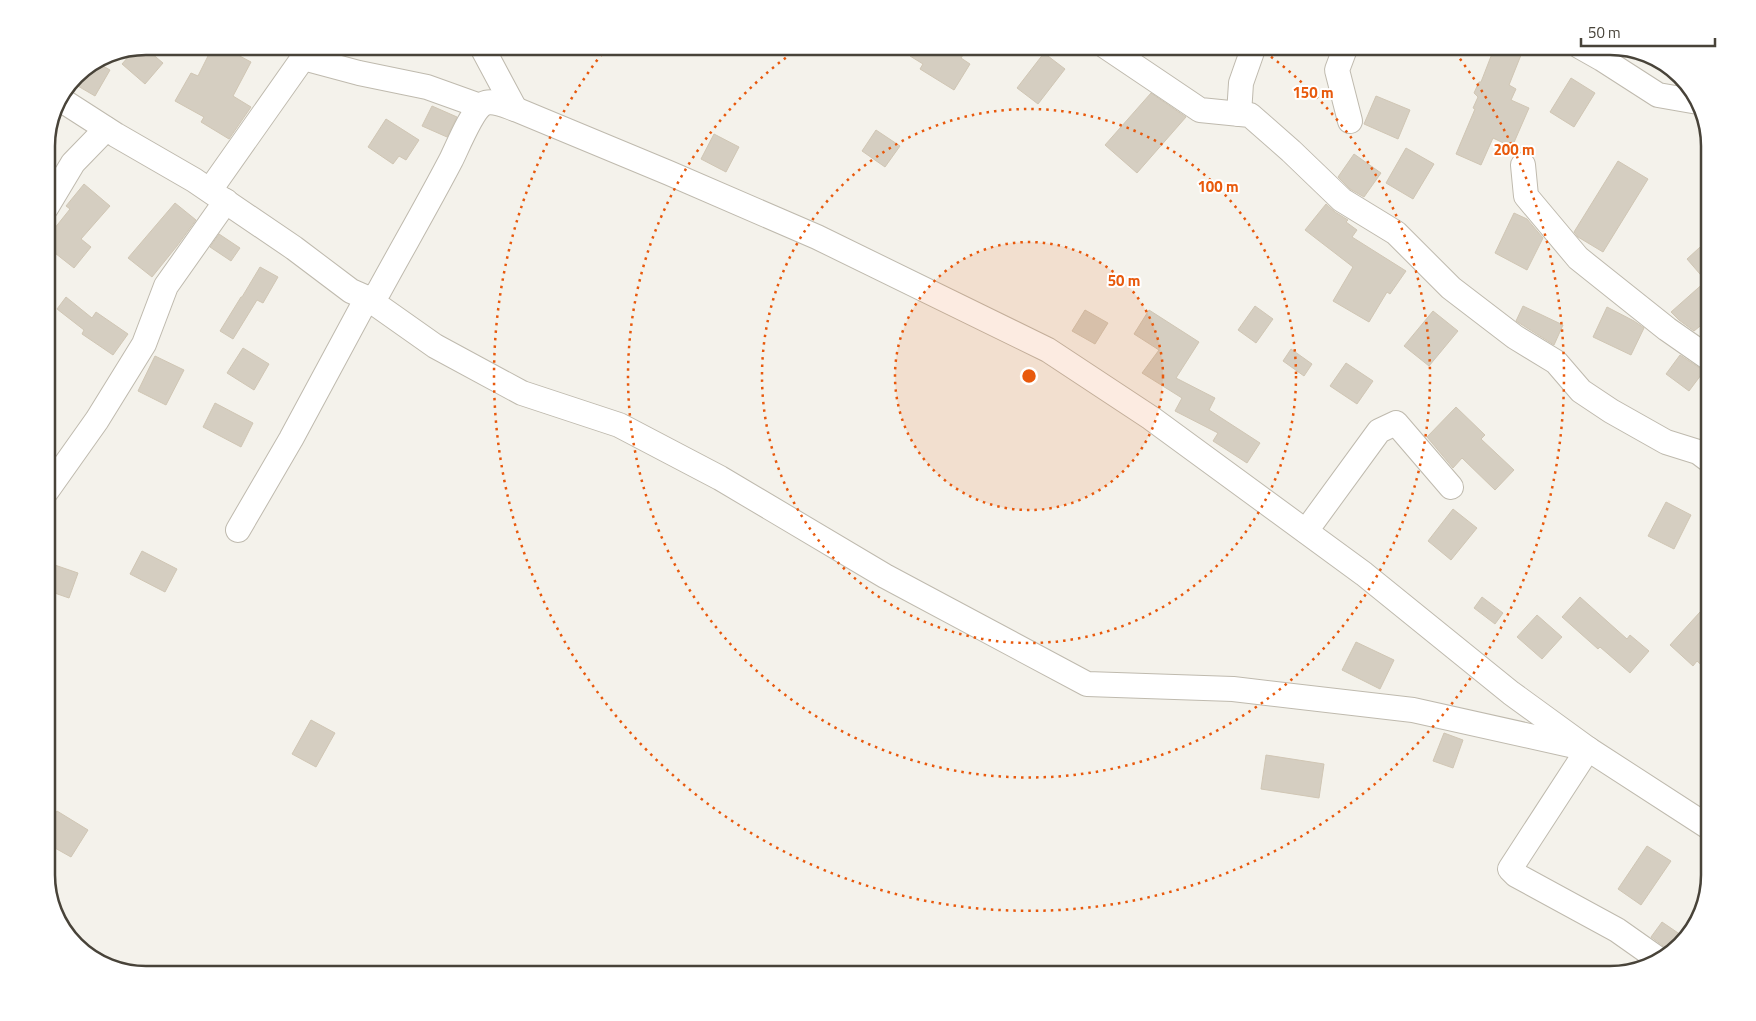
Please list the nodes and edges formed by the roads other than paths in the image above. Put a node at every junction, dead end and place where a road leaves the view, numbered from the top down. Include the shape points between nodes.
1 (303, 55) edge
2 (313, 55) edge
3 (486, 55) edge
4 (1118, 55) edge
5 (1251, 55) edge
6 (1343, 55) edge
7 (1595, 55) edge
8 (1689, 100) edge
9 (66, 103) edge
10 (480, 106) junction
11 (515, 109) junction
12 (1239, 114) junction
13 (1350, 121) dead end
14 (106, 129) junction
15 (1523, 165) dead end
16 (55, 193) edge
17 (218, 196) junction
18 (368, 298) junction
19 (1701, 353) edge
20 (1701, 454) edge
21 (55, 479) edge
22 (1451, 487) dead end
23 (238, 530) dead end
24 (1306, 531) junction
25 (1588, 749) junction
26 (1701, 817) edge
27 (1652, 955) edge

1 - 17 street
2 - 10 street via 359,73 428,87
3 - 11 street
4 - 12 street via 1200,110
5 - 12 street via 1241,82
6 - 13 street via 1337,70
7 - 8 street via 1658,95
9 - 14 street
10 - 11 street via 492,102
10 - 18 street via 379,291 373,298
11 - 24 street via 818,237 1048,350 1151,418
12 - 20 street via 1250,115 1342,200 1396,233 1451,288 1515,337 1556,362 1581,391 1666,442
14 - 16 street via 73,163
14 - 17 street
15 - 19 street via 1526,196 1578,258
17 - 18 street via 351,291
17 - 21 street via 166,286 144,344 97,420
18 - 23 street
18 - 25 street via 435,346 522,393 619,424 720,478 885,576 1087,684 1232,689 1413,710
22 - 24 street via 1396,424 1379,432
24 - 25 street via 1511,693
25 - 26 street
25 - 27 street via 1510,868 1516,875 1617,930

